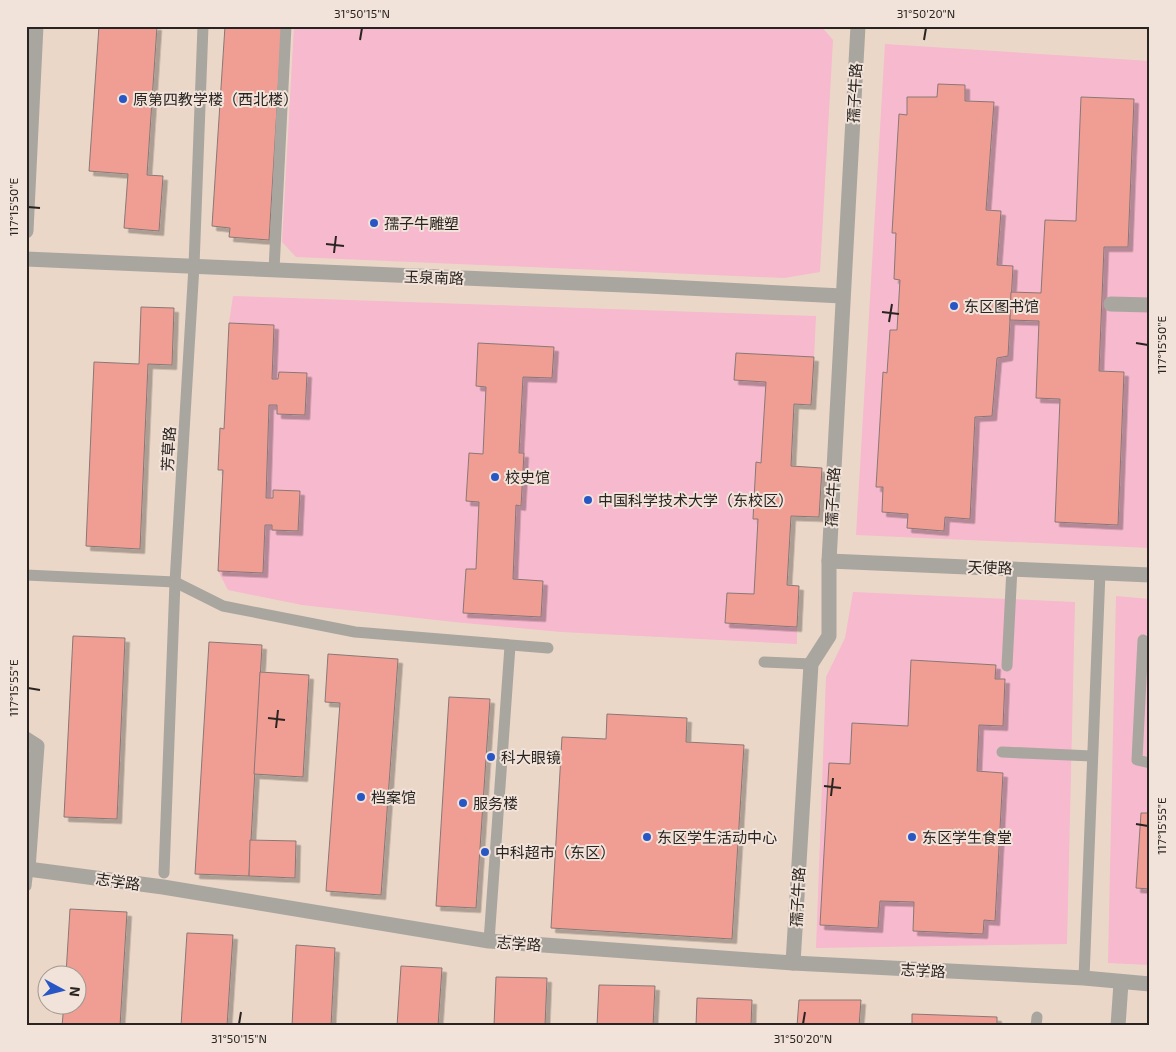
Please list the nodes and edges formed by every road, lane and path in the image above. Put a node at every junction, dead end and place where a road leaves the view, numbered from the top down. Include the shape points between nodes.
1 (36, 26) edge
2 (203, 26) edge
3 (286, 26) edge
4 (858, 26) edge
5 (26, 231) edge
6 (26, 259) edge
7 (194, 266) junction
8 (274, 270) junction
9 (842, 296) junction
10 (1111, 304) dead end
11 (1150, 305) edge
12 (829, 560) junction
13 (1012, 568) junction
14 (1100, 572) junction
15 (26, 575) edge
16 (1150, 575) edge
17 (175, 582) junction
18 (1143, 640) dead end
19 (510, 646) junction
20 (548, 648) dead end
21 (764, 662) dead end
22 (811, 664) junction
23 (1007, 666) dead end
24 (1145, 683) edge
25 (26, 739) edge
26 (1002, 752) dead end
27 (1092, 756) junction
28 (1150, 763) edge
29 (28, 869) junction
30 (164, 873) dead end
31 (26, 886) edge
32 (489, 941) junction
33 (793, 963) junction
34 (1084, 978) junction
35 (1120, 983) junction
36 (1150, 984) edge
37 (1118, 1026) edge

1 - 5 street
2 - 7 lane, 芳草路
3 - 8 lane
4 - 9 street, 孺子牛路
6 - 7 street, 玉泉南路
7 - 8 street, 玉泉南路
7 - 17 lane, 芳草路
8 - 9 street, 玉泉南路
9 - 12 street, 孺子牛路
10 - 11 street
12 - 13 street, 天使路
12 - 22 street, 孺子牛路 via 829,636
13 - 14 street, 天使路
13 - 23 lane
14 - 16 street, 天使路
14 - 27 lane
15 - 17 lane
17 - 19 lane via 223,606 345,630
17 - 30 lane, 芳草路
18 - 24 lane
19 - 20 lane
19 - 32 lane
21 - 22 lane
22 - 33 street, 孺子牛路
24 - 28 lane via 1137,760
25 - 29 street via 37,746
26 - 27 lane
27 - 34 lane
29 - 31 lane
29 - 32 street, 志学路 via 163,887
32 - 33 street, 志学路
33 - 34 street, 志学路
34 - 35 street, 志学路
35 - 36 street, 志学路
35 - 37 street

